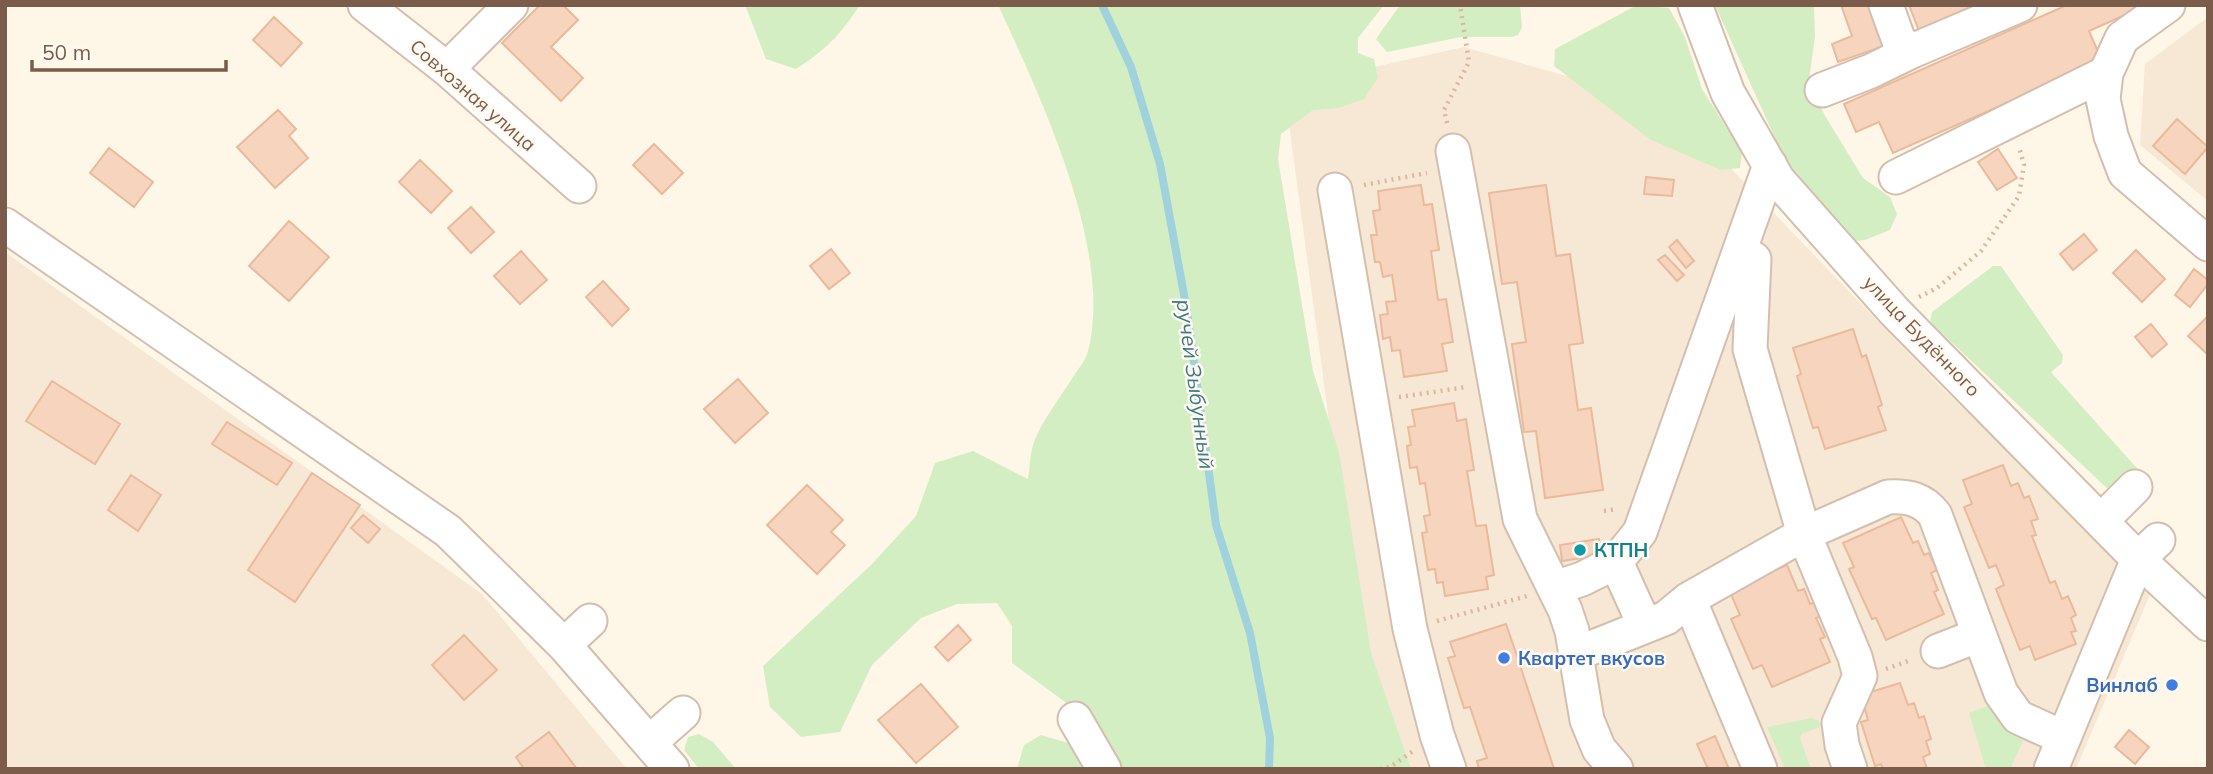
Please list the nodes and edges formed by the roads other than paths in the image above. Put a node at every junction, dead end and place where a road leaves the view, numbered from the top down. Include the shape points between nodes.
1 (365, 5) edge
2 (512, 5) edge
3 (1695, 5) edge
4 (1886, 5) edge
5 (2168, 5) edge
6 (2002, 9) edge
7 (1912, 51) junction
8 (447, 69) junction
9 (2106, 73) junction
10 (1822, 90) dead end
11 (1455, 160) road end
12 (1770, 165) junction
13 (1896, 177) dead end
14 (579, 187) dead end
15 (1335, 190) road end
16 (5, 225) edge
17 (2208, 244) edge
18 (1740, 253) junction
19 (2135, 487) dead end
20 (2101, 521) junction
21 (1804, 534) junction
22 (2148, 550) junction
23 (1616, 562) junction
24 (1555, 588) junction
25 (1689, 599) junction
26 (2199, 605) edge
27 (590, 621) dead end
28 (1645, 626) junction
29 (1979, 635) junction
30 (564, 645) junction
31 (1938, 651) dead end
32 (1576, 654) junction
33 (683, 713) dead end
34 (1075, 719) dead end
35 (2064, 738) junction
36 (650, 742) junction
37 (672, 769) edge
38 (1104, 769) edge
39 (1449, 769) edge
40 (1616, 769) edge
41 (1760, 769) edge
42 (1850, 769) edge
43 (2051, 769) edge

1 - 8 street, Совхозная улица
2 - 8 street
3 - 12 street, улица Будённого via 1728,93
4 - 7 street via 1899,41
5 - 9 street via 2122,38
6 - 7 street
7 - 10 street
8 - 14 street, Совхозная улица
9 - 13 street
9 - 17 street via 2103,99 2110,136 2125,173
11 - 24 street via 1520,519
12 - 18 street
12 - 20 street, улица Будённого via 1778,180 1894,311
15 - 39 street via 1410,629
16 - 30 street via 448,531
18 - 21 street via 1754,259 1750,349
18 - 23 street via 1640,533
19 - 20 street
20 - 22 street, улица Будённого
21 - 25 street
21 - 29 street via 1888,497 1903,496 1927,505 1935,515
21 - 42 street via 1860,676 1839,723
22 - 26 street, улица Будённого
22 - 35 street
23 - 24 street
23 - 28 street
24 - 32 street
25 - 28 street via 1666,618
25 - 41 street
27 - 30 street
28 - 32 street
29 - 31 street
29 - 35 street via 2001,693 2018,717
30 - 36 street
32 - 40 street via 1587,720 1600,749
33 - 36 street
34 - 38 street
35 - 43 street
36 - 37 street

